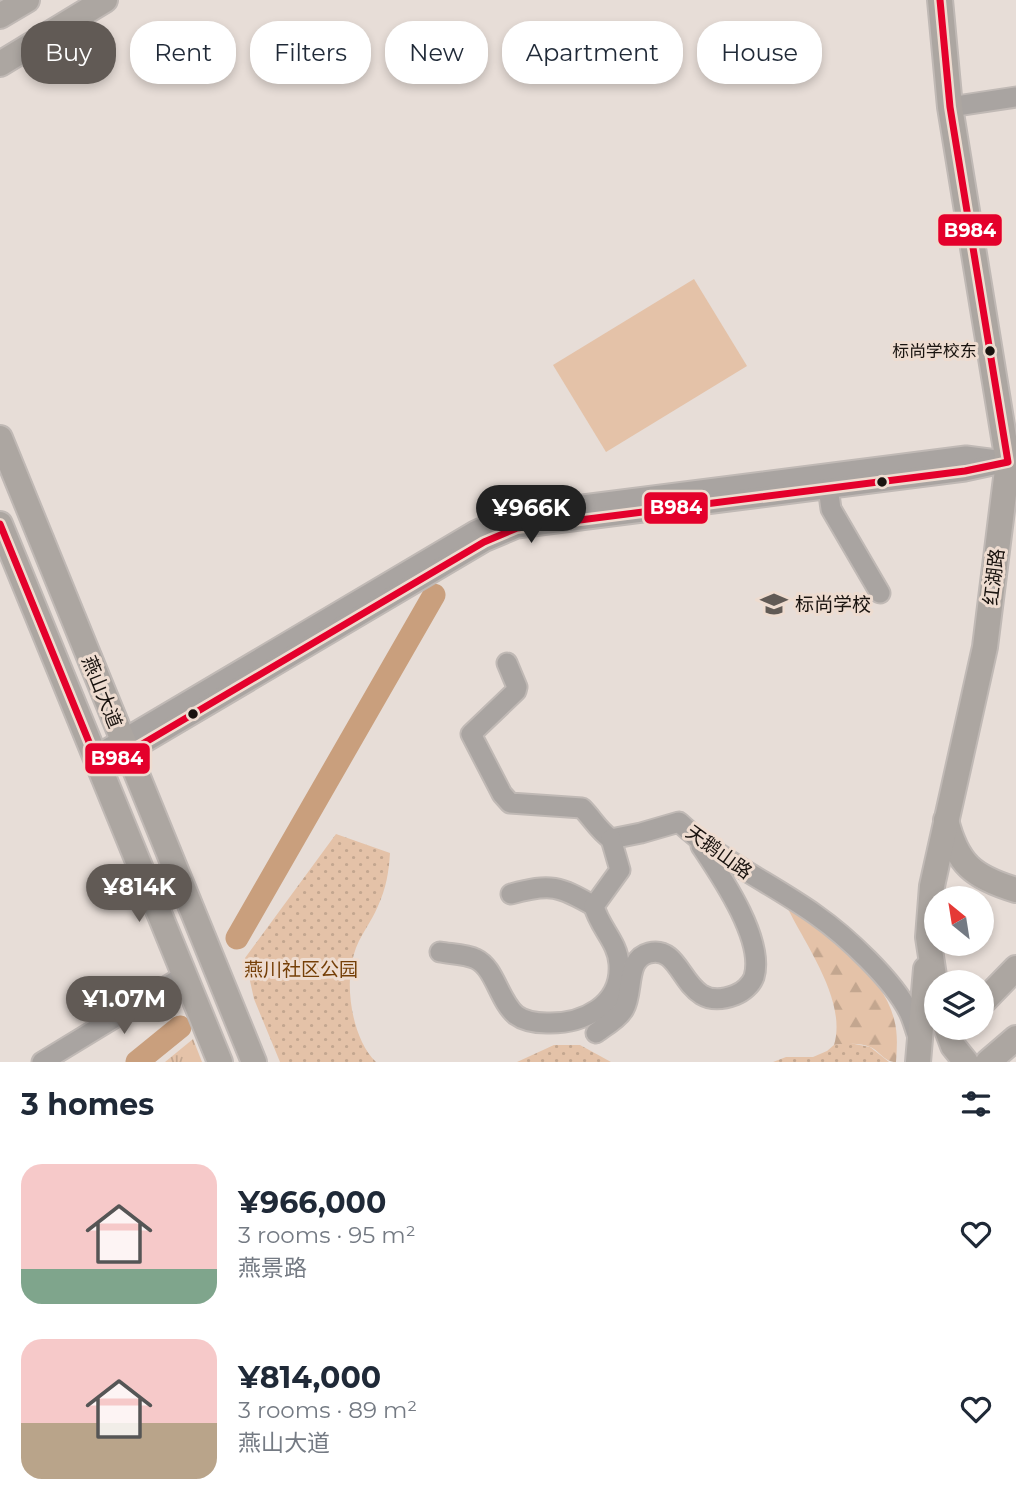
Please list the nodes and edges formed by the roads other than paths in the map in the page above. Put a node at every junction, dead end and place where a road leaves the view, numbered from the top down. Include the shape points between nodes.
1 (27, 0) edge
2 (105, 0) edge
3 (940, 0) edge
4 (0, 16) edge
5 (0, 64) edge
6 (1016, 97) edge
7 (950, 107) junction
8 (0, 438) edge
9 (1012, 461) edge
10 (828, 487) junction
11 (0, 524) edge
12 (880, 593) dead end
13 (507, 663) dead end
14 (125, 747) junction
15 (98, 762) junction
16 (946, 820) junction
17 (611, 839) junction
18 (697, 839) junction
19 (932, 886) edge
20 (943, 886) edge
21 (1016, 890) edge
22 (511, 894) dead end
23 (594, 906) junction
24 (440, 952) dead end
25 (934, 956) edge
26 (1016, 968) edge
27 (185, 975) junction
28 (994, 991) edge
29 (596, 1033) dead end
30 (1016, 1038) edge
31 (957, 1040) edge
32 (919, 1052) edge
33 (42, 1062) edge
34 (220, 1062) edge
35 (254, 1062) edge
36 (972, 1062) edge
37 (988, 1062) edge

1 - 4 main road
2 - 5 main road
3 - 7 main road, 红湖路
6 - 7 street
7 - 9 main road, 红湖路
8 - 14 main road, 燕山大道
9 - 10 street
9 - 14 street via 966,456 512,514 475,531
9 - 16 main road, 红湖路 via 985,647
10 - 12 street via 831,509
10 - 14 street via 539,523 505,532
11 - 15 main road, 燕山大道
13 - 17 street via 516,691 471,734 502,794 510,803 520,805 582,807 598,831
14 - 15 street
14 - 35 main road, 燕山大道
15 - 27 main road, 燕山大道
16 - 19 main road, 红湖路
16 - 20 main road, 红湖路
16 - 21 main road via 952,844 970,870
17 - 18 street, 天鹅山路 via 679,821
17 - 23 street via 620,870
18 - 29 street via 753,941 757,968 752,983 724,999 705,998 674,962 663,953 649,952 638,958 633,969 623,1011
18 - 32 street, 天鹅山路 via 816,915 853,945 908,1011
22 - 23 street via 538,886 558,888
23 - 24 street via 617,950 620,966 604,1005 586,1018 536,1023 517,1015 486,966 477,959
25 - 32 main road
26 - 28 main road
27 - 33 street
27 - 34 main road, 燕山大道
30 - 37 main road
31 - 36 main road

